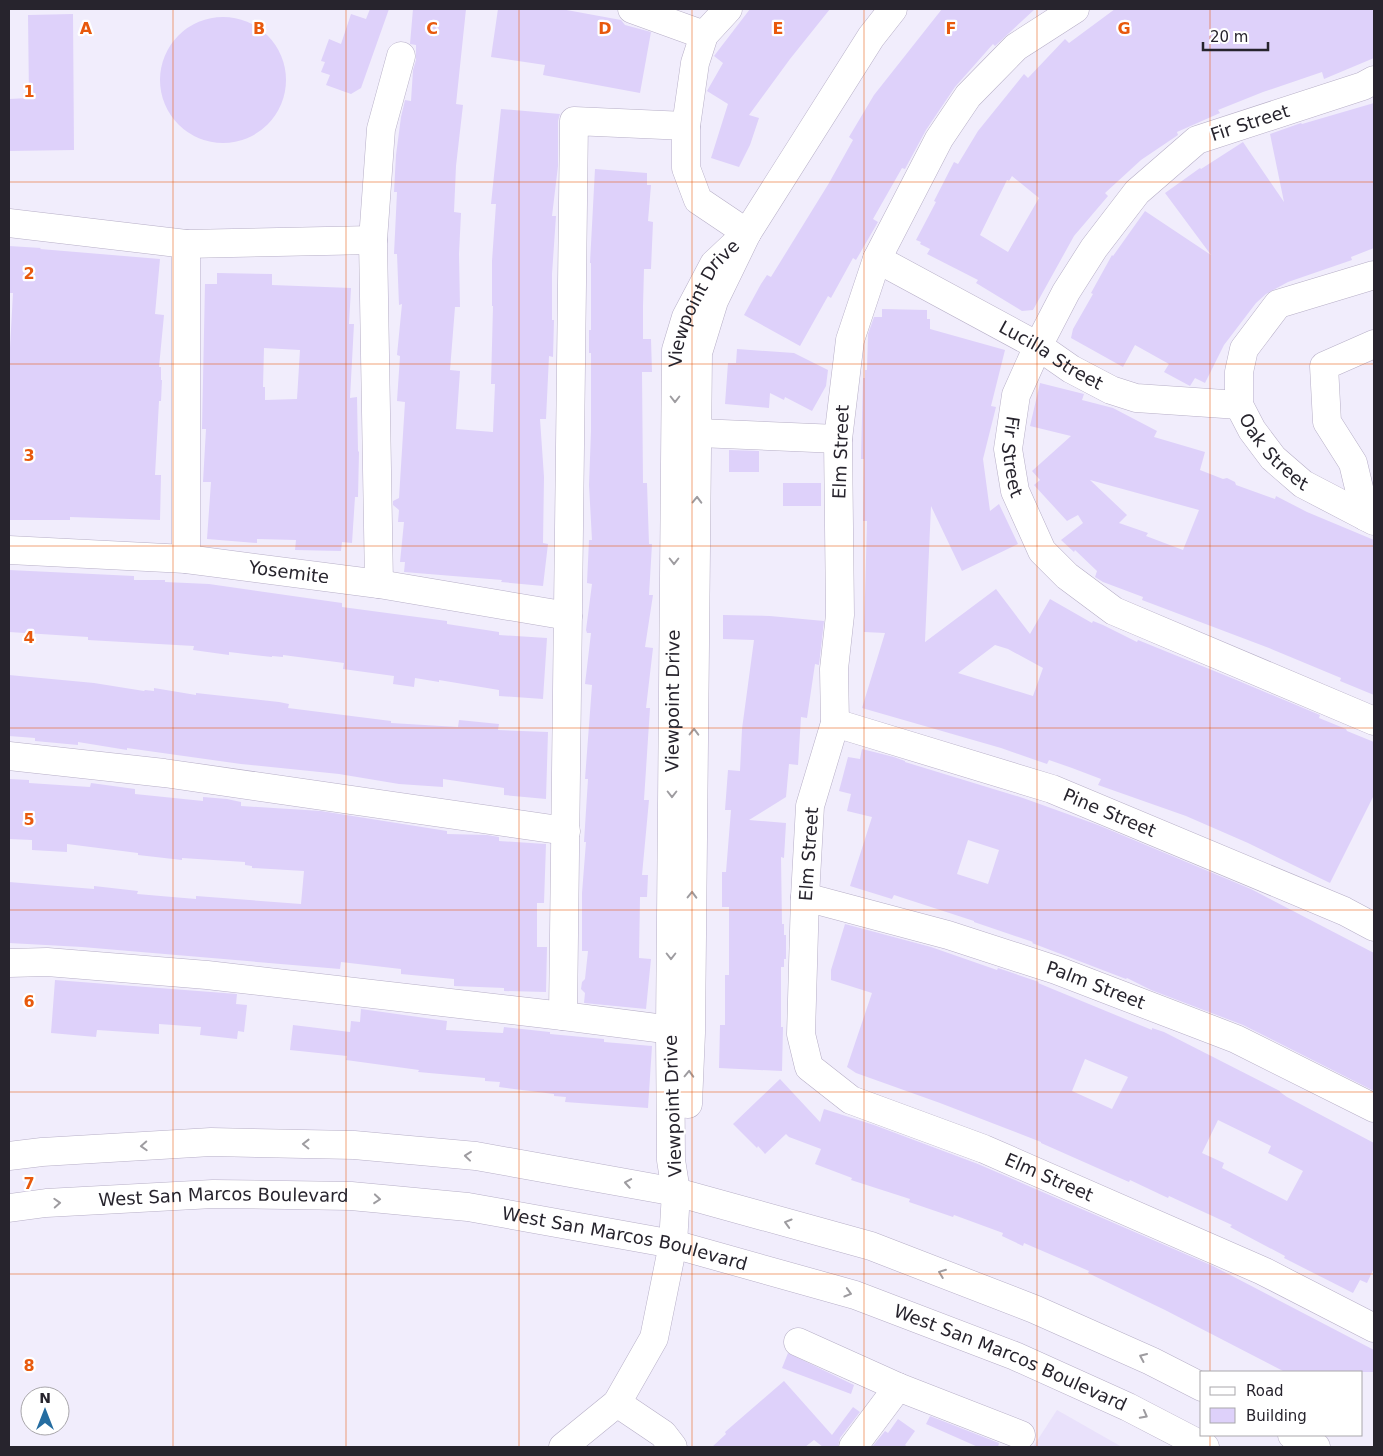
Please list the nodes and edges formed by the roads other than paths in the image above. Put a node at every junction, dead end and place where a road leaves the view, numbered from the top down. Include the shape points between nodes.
1 (632, 9) edge
2 (728, 9) edge
3 (893, 9) edge
4 (1075, 9) edge
5 (704, 35) junction
6 (401, 56) dead end
7 (1374, 80) edge
8 (686, 126) junction
9 (9, 223) edge
10 (747, 233) junction
11 (373, 240) junction
12 (186, 244) junction
13 (877, 259) junction
14 (1374, 275) edge
15 (1374, 344) edge
16 (1038, 346) junction
17 (1239, 405) junction
18 (698, 433) junction
19 (838, 439) junction
20 (1364, 466) edge
21 (1370, 519) edge
22 (9, 550) edge
23 (186, 559) junction
24 (379, 584) junction
25 (568, 616) junction
26 (1374, 721) edge
27 (835, 722) junction
28 (9, 756) edge
29 (566, 831) junction
30 (805, 897) junction
31 (1374, 927) edge
32 (9, 963) edge
33 (563, 1016) junction
34 (681, 1031) junction
35 (1374, 1108) edge
36 (9, 1156) edge
37 (676, 1192) junction
38 (9, 1208) edge
39 (673, 1244) junction
40 (1373, 1324) edge
41 (798, 1342) dead end
42 (1200, 1386) edge
43 (898, 1387) junction
44 (617, 1403) junction
45 (1022, 1435) dead end
46 (1294, 1436) edge
47 (563, 1447) edge
48 (673, 1447) edge
49 (853, 1447) edge
50 (1204, 1447) edge
51 (1316, 1447) edge

1 - 5 street
2 - 5 street
3 - 10 street, Viewpoint Drive via 871,38
4 - 13 street, Elm Street via 1016,47 968,96 939,139
5 - 8 street via 695,63
6 - 11 street via 381,129
7 - 16 street, Fir Street via 1197,140 1137,192 1094,248
8 - 10 street via 686,168 698,200
8 - 25 street via 574,121
9 - 12 street
10 - 18 street, Viewpoint Drive via 714,301 698,353
10 -> 34 street, Viewpoint Drive via 714,264 686,317 676,350
11 - 12 street
11 - 24 street
12 - 23 street
13 - 16 street, Lucilla Street
13 - 19 street, Elm Street via 850,340
14 - 17 street, Oak Street via 1278,304 1244,349 1239,372
15 - 20 street via 1324,366 1327,422
16 - 17 street, Lucilla Street via 1071,369 1111,390 1136,398
16 - 26 street, Fir Street via 1016,394 1008,449 1015,491 1042,551 1067,576 1114,611
17 - 21 street, Oak Street via 1252,430 1273,458 1302,484
18 - 19 street
34 -> 18 street, Viewpoint Drive
19 - 27 street, Elm Street via 840,615 834,669
20 - 21 street
22 - 23 street, Yosemite
23 - 24 street, Yosemite
24 - 25 street, Yosemite
25 - 29 street
27 - 30 street, Elm Street via 810,806
27 - 31 street, Pine Street via 1052,789 1344,911
28 - 29 street via 164,773
29 - 33 street
30 - 35 street, Palm Street via 1056,970 1236,1039
30 - 40 street, Elm Street via 801,1034 809,1067 851,1100 993,1153 1263,1271
32 - 33 street via 47,962 207,975
33 - 34 street
34 - 37 street, Viewpoint Drive via 686,1158
37 -> 36 street via 476,1156 354,1145 211,1142
37 - 39 street, Viewpoint Drive
42 -> 37 street via 1034,1309 871,1246
38 -> 39 street, West San Marcos Boulevard via 212,1194 351,1196 468,1207
39 - 44 street, Viewpoint Drive via 654,1338
39 -> 50 street, West San Marcos Boulevard via 855,1295 997,1349 1128,1407
41 - 43 street
43 - 45 street
43 - 49 street
44 - 47 street, Viewpoint Drive
44 - 48 street via 662,1434
46 - 51 street

